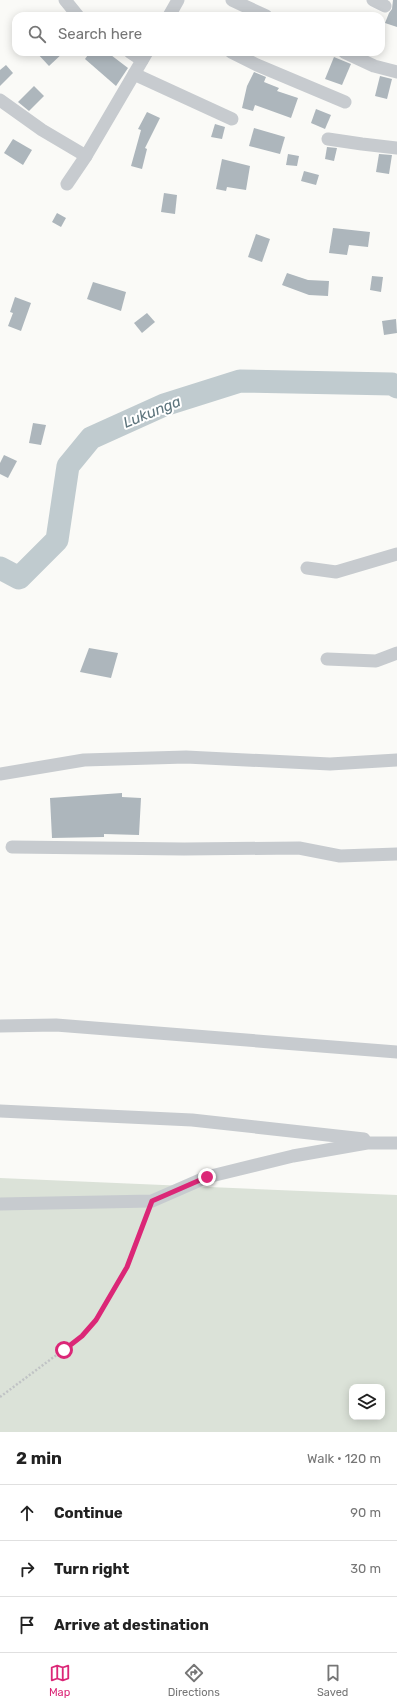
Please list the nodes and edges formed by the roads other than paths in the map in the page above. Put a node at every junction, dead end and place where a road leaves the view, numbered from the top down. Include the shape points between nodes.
1 (65, 0) edge
2 (178, 0) edge
3 (232, 0) edge
4 (373, 0) edge
5 (386, 6) dead end
6 (75, 12) edge
7 (170, 12) edge
8 (258, 12) edge
9 (144, 56) edge
10 (241, 56) edge
11 (353, 56) edge
12 (397, 72) edge
13 (134, 74) junction
14 (0, 100) edge
15 (345, 102) dead end
16 (232, 119) dead end
17 (328, 139) dead end
18 (397, 148) edge
19 (86, 156) junction
20 (67, 184) dead end
21 (397, 554) edge
22 (306, 568) dead end
23 (397, 653) edge
24 (327, 659) dead end
25 (397, 760) edge
26 (0, 774) edge
27 (12, 847) dead end
28 (397, 854) edge
29 (0, 1026) edge
30 (397, 1052) edge
31 (0, 1111) edge
32 (396, 1143) edge
33 (0, 1204) edge

1 - 6 street
2 - 7 street
3 - 8 street
4 - 5 street
9 - 13 street
10 - 15 street
11 - 12 street via 374,66
13 - 16 street
13 - 19 street
14 - 19 street via 42,130
17 - 18 street
19 - 20 street
21 - 22 street via 336,572
23 - 24 street via 376,661
25 - 26 street via 330,764 186,757 84,760
27 - 28 street via 299,848 340,856
29 - 30 street via 56,1025
31 - 32 street via 192,1120
32 - 33 street via 368,1143 286,1157 207,1177 152,1201

